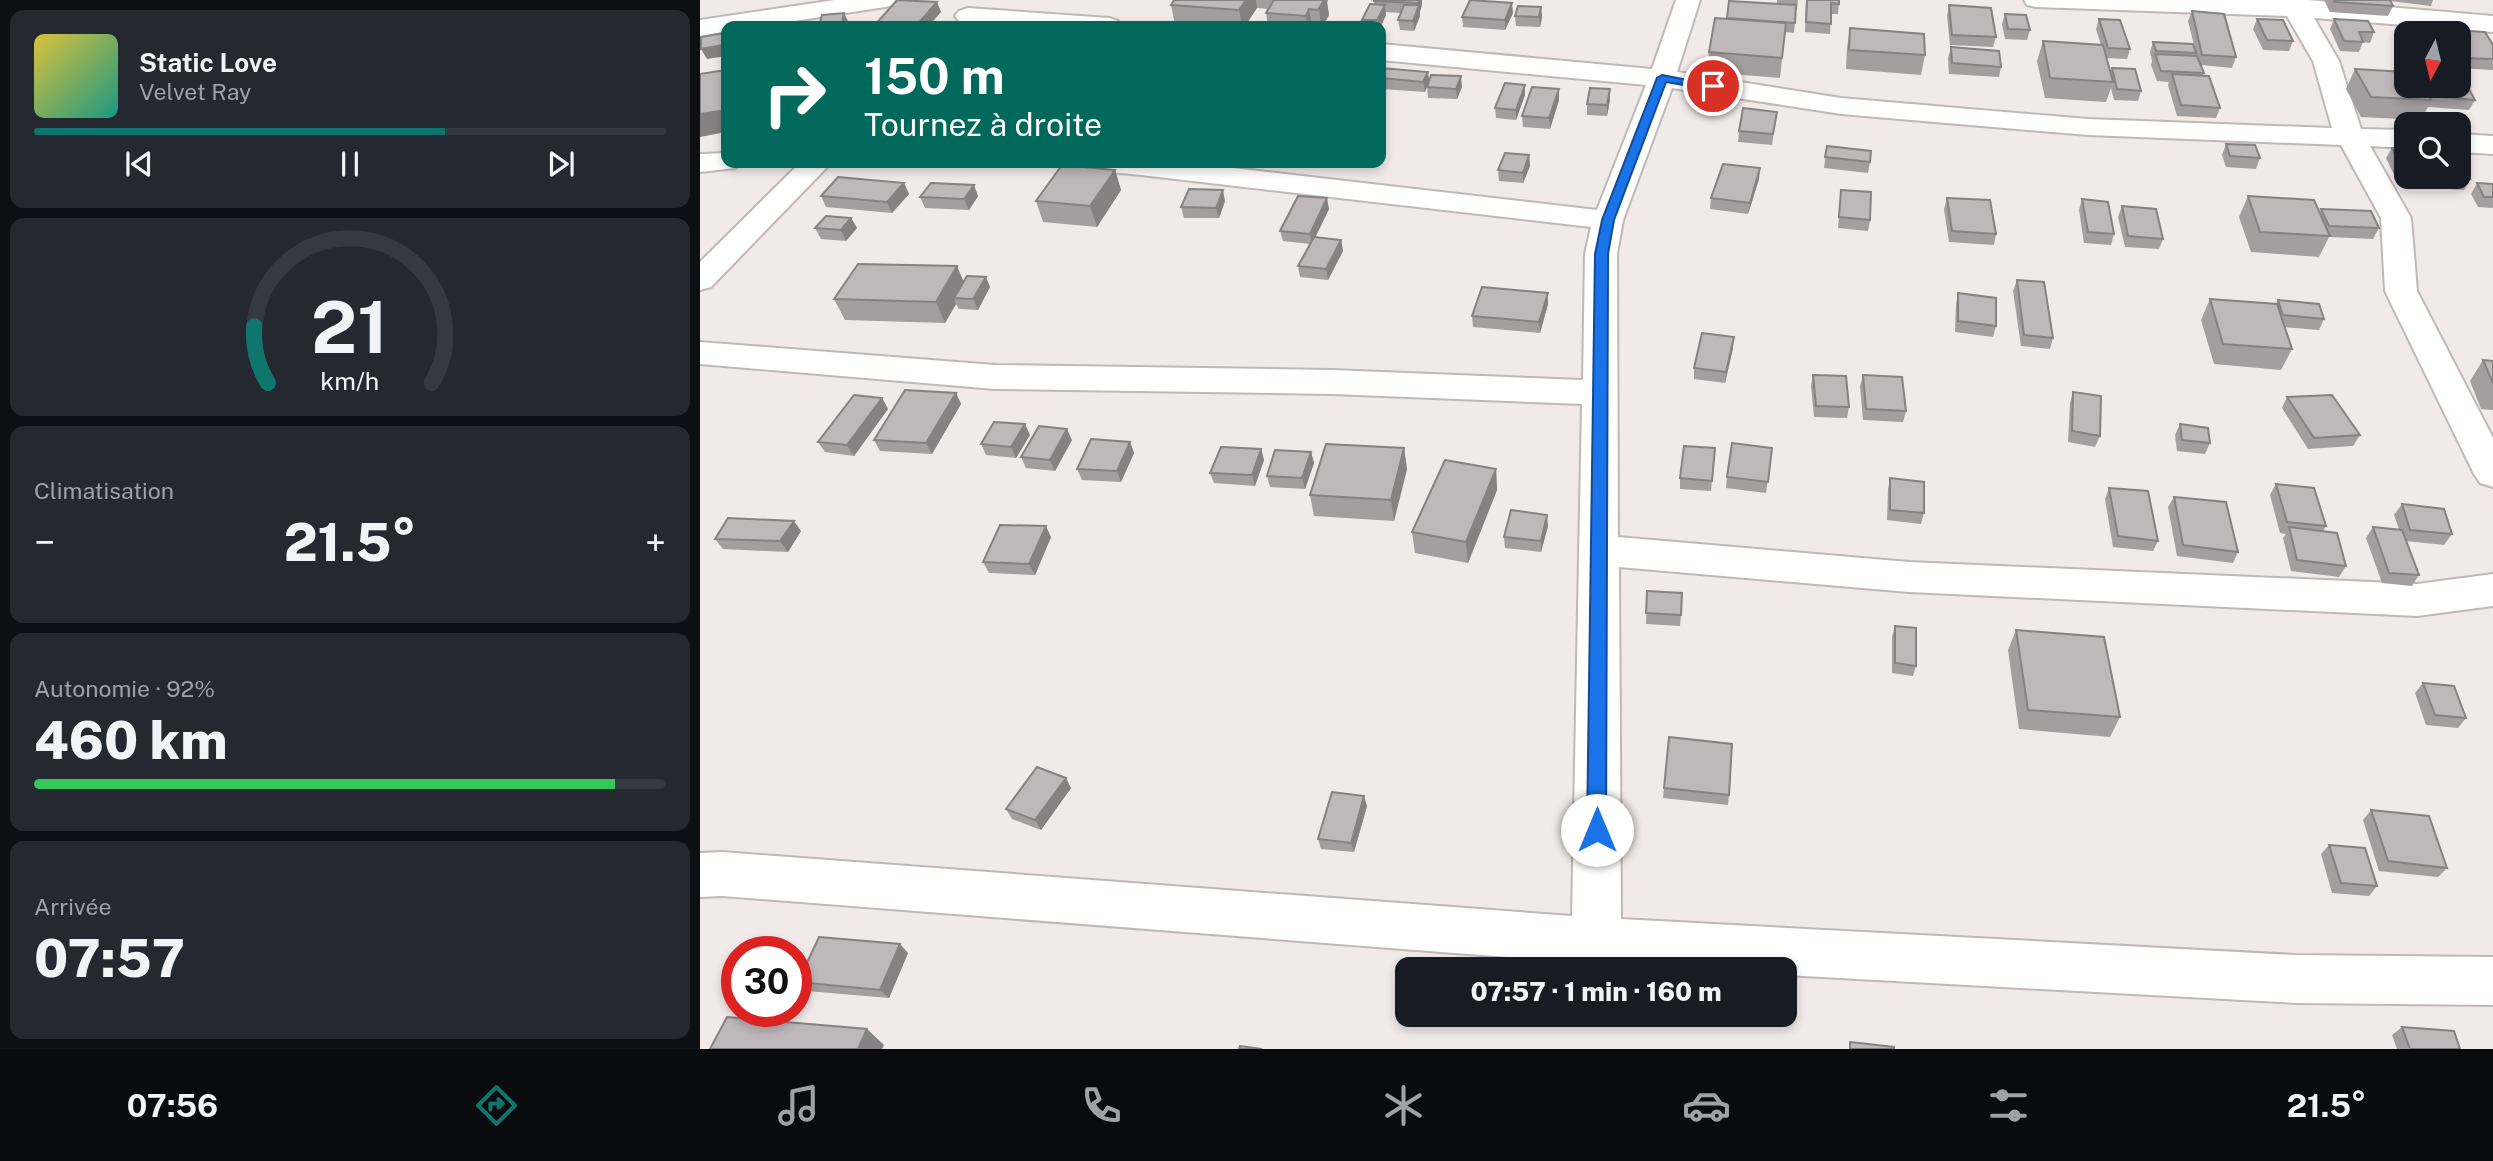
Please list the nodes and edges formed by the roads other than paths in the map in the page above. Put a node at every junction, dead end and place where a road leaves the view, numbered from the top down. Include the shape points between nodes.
1 (885, 0) edge
2 (1688, 0) edge
3 (2036, 0) edge
4 (2296, 5) edge
5 (970, 14) edge
6 (746, 21) edge
7 (1051, 21) edge
8 (2493, 24) edge
9 (721, 25) edge
10 (700, 28) edge
11 (1386, 52) edge
12 (1662, 78) junction
13 (2350, 136) junction
14 (2394, 138) edge
15 (2471, 144) edge
16 (2493, 145) edge
17 (721, 162) edge
18 (700, 163) edge
19 (811, 168) edge
20 (1157, 168) edge
21 (1608, 220) junction
22 (700, 280) edge
23 (700, 353) edge
24 (1601, 393) junction
25 (2493, 474) edge
26 (1599, 550) junction
27 (2493, 590) edge
28 (700, 875) edge
29 (1596, 941) junction
30 (2493, 981) edge

1 - 6 street
2 - 12 street
3 - 4 street
4 - 8 street
4 - 13 street via 2326,61 2337,108
5 - 7 street
9 - 10 street
11 - 12 street
12 - 13 street via 1841,106 2060,125
12 - 21 street
13 - 14 street
13 - 25 street via 2396,218 2402,290
15 - 16 street
17 - 18 street
19 - 22 street
20 - 21 street
21 - 24 street via 1601,254
23 - 24 street via 995,377 1332,382
24 - 26 street
26 - 27 street via 1909,577 2162,589 2417,600
26 - 29 street
28 - 29 street
29 - 30 street via 2295,979

